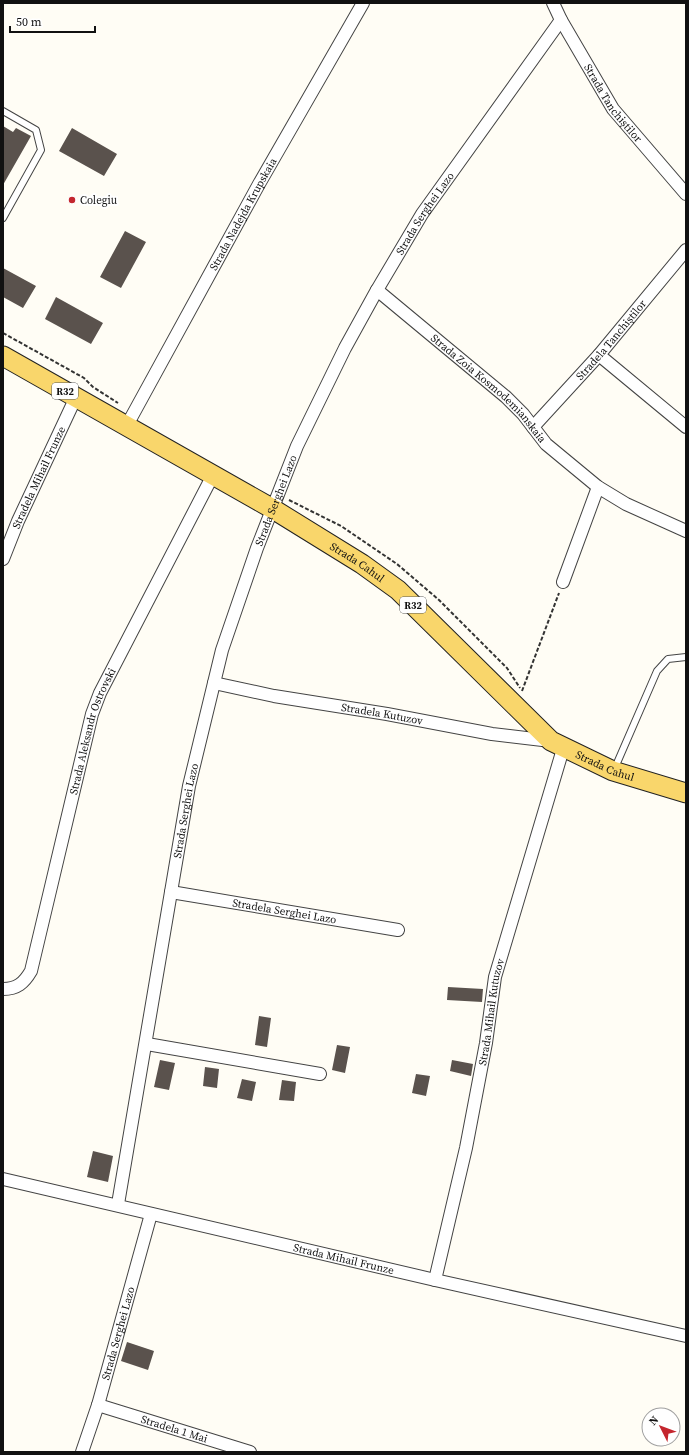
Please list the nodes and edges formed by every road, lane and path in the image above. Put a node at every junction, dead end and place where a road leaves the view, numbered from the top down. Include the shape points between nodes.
1 (363, 3) edge
2 (553, 3) edge
3 (561, 20) junction
4 (3, 111) edge
5 (686, 194) edge
6 (3, 218) edge
7 (686, 250) edge
8 (377, 290) junction
9 (599, 355) junction
10 (3, 356) edge
11 (76, 397) junction
12 (126, 427) junction
13 (686, 427) edge
14 (533, 428) junction
15 (213, 475) junction
16 (598, 487) junction
17 (273, 509) junction
18 (686, 531) edge
19 (3, 559) edge
20 (563, 582) joint
21 (686, 657) edge
22 (214, 683) junction
23 (522, 691) dead end
24 (557, 745) junction
25 (613, 771) junction
26 (686, 793) edge
27 (171, 892) junction
28 (398, 930) dead end
29 (3, 989) edge
30 (147, 1044) junction
31 (320, 1074) dead end
32 (3, 1178) edge
33 (118, 1204) junction
34 (151, 1214) junction
35 (435, 1280) junction
36 (686, 1336) edge
37 (98, 1405) junction
38 (82, 1452) edge
39 (250, 1452) edge

1 - 12 street, Strada Nadejda Krupskaia
2 - 3 street, Strada Tanchiștilor
3 - 5 street, Strada Tanchiștilor via 613,109
3 - 8 street, Strada Serghei Lazo via 422,214
4 - 6 lane via 36,130 41,150
7 - 9 street, Stradela Tanchiștilor
8 - 14 street, Strada Zoia Kosmodemianskaia via 506,397
8 - 17 street, Strada Serghei Lazo via 345,348 297,446
9 - 13 street
9 - 14 street, Stradela Tanchiștilor
10 - 11 main road, Strada Cahul / R32
11 - 12 main road, Strada Cahul / R32
11 - 19 street, Stradela Mihail Frunze
12 - 15 main road, Strada Cahul / R32
14 - 16 street, Strada Zoia Kosmodemianskaia via 546,444
15 - 17 main road, Strada Cahul / R32
15 - 29 street, Strada Aleksandr Ostrovski via 100,693 92,714 31,971 20,985
16 - 18 street, Strada Zoia Kosmodemianskaia via 626,504
16 - 20 street
17 - 22 street, Strada Serghei Lazo via 235,609
17 - 24 main road, Strada Cahul / R32 via 329,542 398,590
20 - 23 path
21 - 25 lane via 668,659 657,671
22 - 24 street, Stradela Kutuzov via 274,696
22 - 27 street, Strada Serghei Lazo via 189,786
24 - 25 main road, Strada Cahul / R32
24 - 35 street, Strada Mihail Kutuzov via 495,978 486,1043 467,1141
25 - 26 main road, Strada Cahul / R32
27 - 28 street, Stradela Serghei Lazo
27 - 30 street, Strada Serghei Lazo
30 - 31 street
30 - 33 street, Strada Serghei Lazo
32 - 33 street, Strada Mihail Frunze
33 - 34 street, Strada Mihail Frunze
34 - 35 street, Strada Mihail Frunze
34 - 37 street, Strada Serghei Lazo
35 - 36 street, Strada Mihail Frunze
37 - 38 street, Strada Serghei Lazo
37 - 39 street, Stradela 1 Mai

